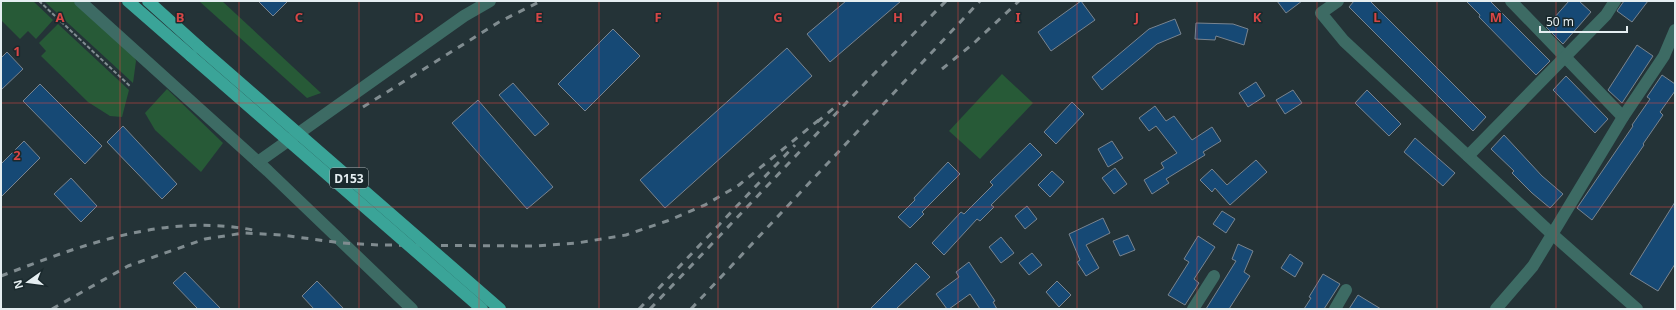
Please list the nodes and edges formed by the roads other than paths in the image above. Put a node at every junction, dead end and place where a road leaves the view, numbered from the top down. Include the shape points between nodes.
1 (80, 1) edge
2 (128, 1) edge
3 (148, 1) edge
4 (490, 1) edge
5 (1338, 1) edge
6 (1511, 1) edge
7 (1615, 1) edge
8 (1675, 30) edge
9 (195, 51) junction
10 (1565, 57) junction
11 (1623, 117) junction
12 (1468, 156) junction
13 (258, 162) junction
14 (1552, 234) junction
15 (1214, 276) dead end
16 (1346, 290) dead end
17 (412, 309) edge
18 (482, 309) edge
19 (500, 309) edge
20 (1193, 309) edge
21 (1335, 309) edge
22 (1496, 309) edge
23 (1637, 309) edge

1 - 13 street
2 - 9 main road, D153
3 - 9 main road, D153
4 - 13 street via 451,25
5 - 12 street via 1321,13 1340,36
6 - 10 street
7 - 10 street via 1606,15
8 - 11 street via 1664,56
9 - 18 main road, D153, bridge
9 - 19 main road, D153, bridge
10 - 11 street
10 - 12 street
11 - 14 street
12 - 14 street
13 - 17 street
14 - 22 street via 1533,266
14 - 23 street
15 - 20 street
16 - 21 street

